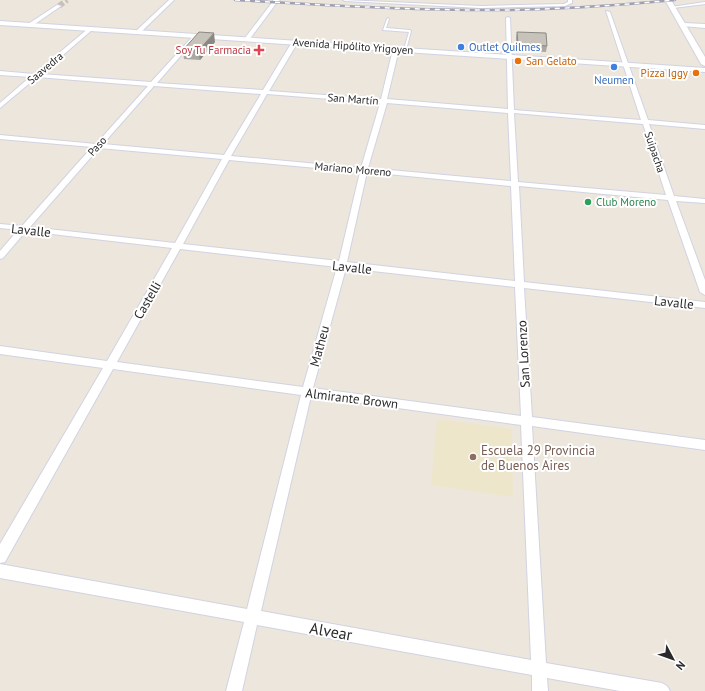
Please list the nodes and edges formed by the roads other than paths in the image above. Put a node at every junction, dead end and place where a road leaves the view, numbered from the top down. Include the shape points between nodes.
1 (172, 0) edge
2 (345, 0) edge
3 (474, 0) edge
4 (276, 1) edge
5 (379, 1) edge
6 (570, 2) edge
7 (670, 3) edge
8 (705, 3) edge
9 (59, 6) tunnel mouth
10 (473, 7) junction
11 (608, 12) dead end
12 (508, 18) dead end
13 (388, 20) dead end
14 (0, 23) edge
15 (30, 25) junction
16 (684, 25) junction
17 (705, 26) edge
18 (90, 29) junction
19 (138, 32) junction
20 (195, 36) junction
21 (247, 39) junction
22 (295, 42) junction
23 (400, 49) junction
24 (509, 56) junction
25 (624, 64) junction
26 (705, 64) edge
27 (705, 70) edge
28 (0, 73) edge
29 (36, 76) junction
30 (152, 85) junction
31 (263, 92) junction
32 (384, 101) junction
33 (0, 106) edge
34 (510, 112) junction
35 (645, 123) junction
36 (705, 127) edge
37 (0, 137) edge
38 (96, 146) junction
39 (226, 158) junction
40 (364, 169) junction
41 (515, 184) junction
42 (671, 198) junction
43 (705, 201) edge
44 (0, 226) edge
45 (24, 229) junction
46 (178, 247) junction
47 (0, 256) edge
48 (342, 265) junction
49 (519, 285) junction
50 (705, 292) edge
51 (705, 305) edge
52 (0, 350) edge
53 (110, 365) junction
54 (307, 392) junction
55 (526, 420) junction
56 (705, 445) edge
57 (0, 557) edge
58 (0, 571) edge
59 (252, 617) junction
60 (539, 669) junction
61 (234, 691) edge
62 (540, 691) edge
63 (662, 691) edge

1 - 19 street
2 - 5 street
3 - 10 street
4 - 21 street
5 - 10 street
6 - 10 street
7 - 8 street
7 - 16 main road
9 - 15 street
11 - 25 street, Suipacha
12 - 24 street, San Lorenzo
13 - 23 lane via 384,29 410,31
14 - 15 main road, Avenida Hipólito Yrigoyen
15 - 18 main road, Avenida Hipólito Yrigoyen
16 - 17 street
16 - 26 main road
18 - 19 main road, Avenida Hipólito Yrigoyen
18 - 29 street, Saavedra
19 - 20 main road, Avenida Hipólito Yrigoyen
20 - 21 main road, Avenida Hipólito Yrigoyen
20 - 30 street, Paso
21 - 22 main road, Avenida Hipólito Yrigoyen
22 - 23 main road, Avenida Hipólito Yrigoyen
22 - 31 street, Castelli
23 - 24 main road, Avenida Hipólito Yrigoyen
23 - 32 street, Matheu
24 - 25 main road, Avenida Hipólito Yrigoyen
24 - 34 street, San Lorenzo
25 - 27 main road, Avenida Hipólito Yrigoyen
25 - 35 street, Suipacha
28 - 29 street, San Martín
29 - 30 street, San Martín
29 - 33 street, Saavedra
30 - 31 street, San Martín
30 - 38 street, Paso
31 - 32 street, San Martín
31 - 39 street, Castelli
32 - 34 street, San Martín
32 - 40 street, Matheu
34 - 35 street, San Martín
34 - 41 street, San Lorenzo
35 - 36 street, San Martín
35 - 42 street, Suipacha
37 - 38 street, Mariano Moreno
38 - 39 street, Mariano Moreno
38 - 45 street, Paso
39 - 40 street, Mariano Moreno
39 - 46 street, Castelli
40 - 41 street, Mariano Moreno
40 - 48 street, Matheu
41 - 42 street, Mariano Moreno
41 - 49 street, San Lorenzo
42 - 43 street, Mariano Moreno
42 - 50 street, Suipacha
44 - 45 street, Lavalle
45 - 46 street, Lavalle
45 - 47 street, Paso
46 - 48 street, Lavalle
46 - 53 street, Castelli
48 - 49 street, Lavalle
48 - 54 street, Matheu
49 - 51 street, Lavalle
49 - 55 street, San Lorenzo
52 - 53 street, Almirante Brown
53 - 54 street, Almirante Brown
53 - 57 street, Castelli
54 - 55 street, Almirante Brown
54 - 59 street, Matheu
55 - 56 street, Almirante Brown
55 - 60 street, San Lorenzo
58 - 59 street, Alvear
59 - 60 street, Alvear
59 - 61 street, Matheu
60 - 62 street, San Lorenzo
60 - 63 street, Alvear

